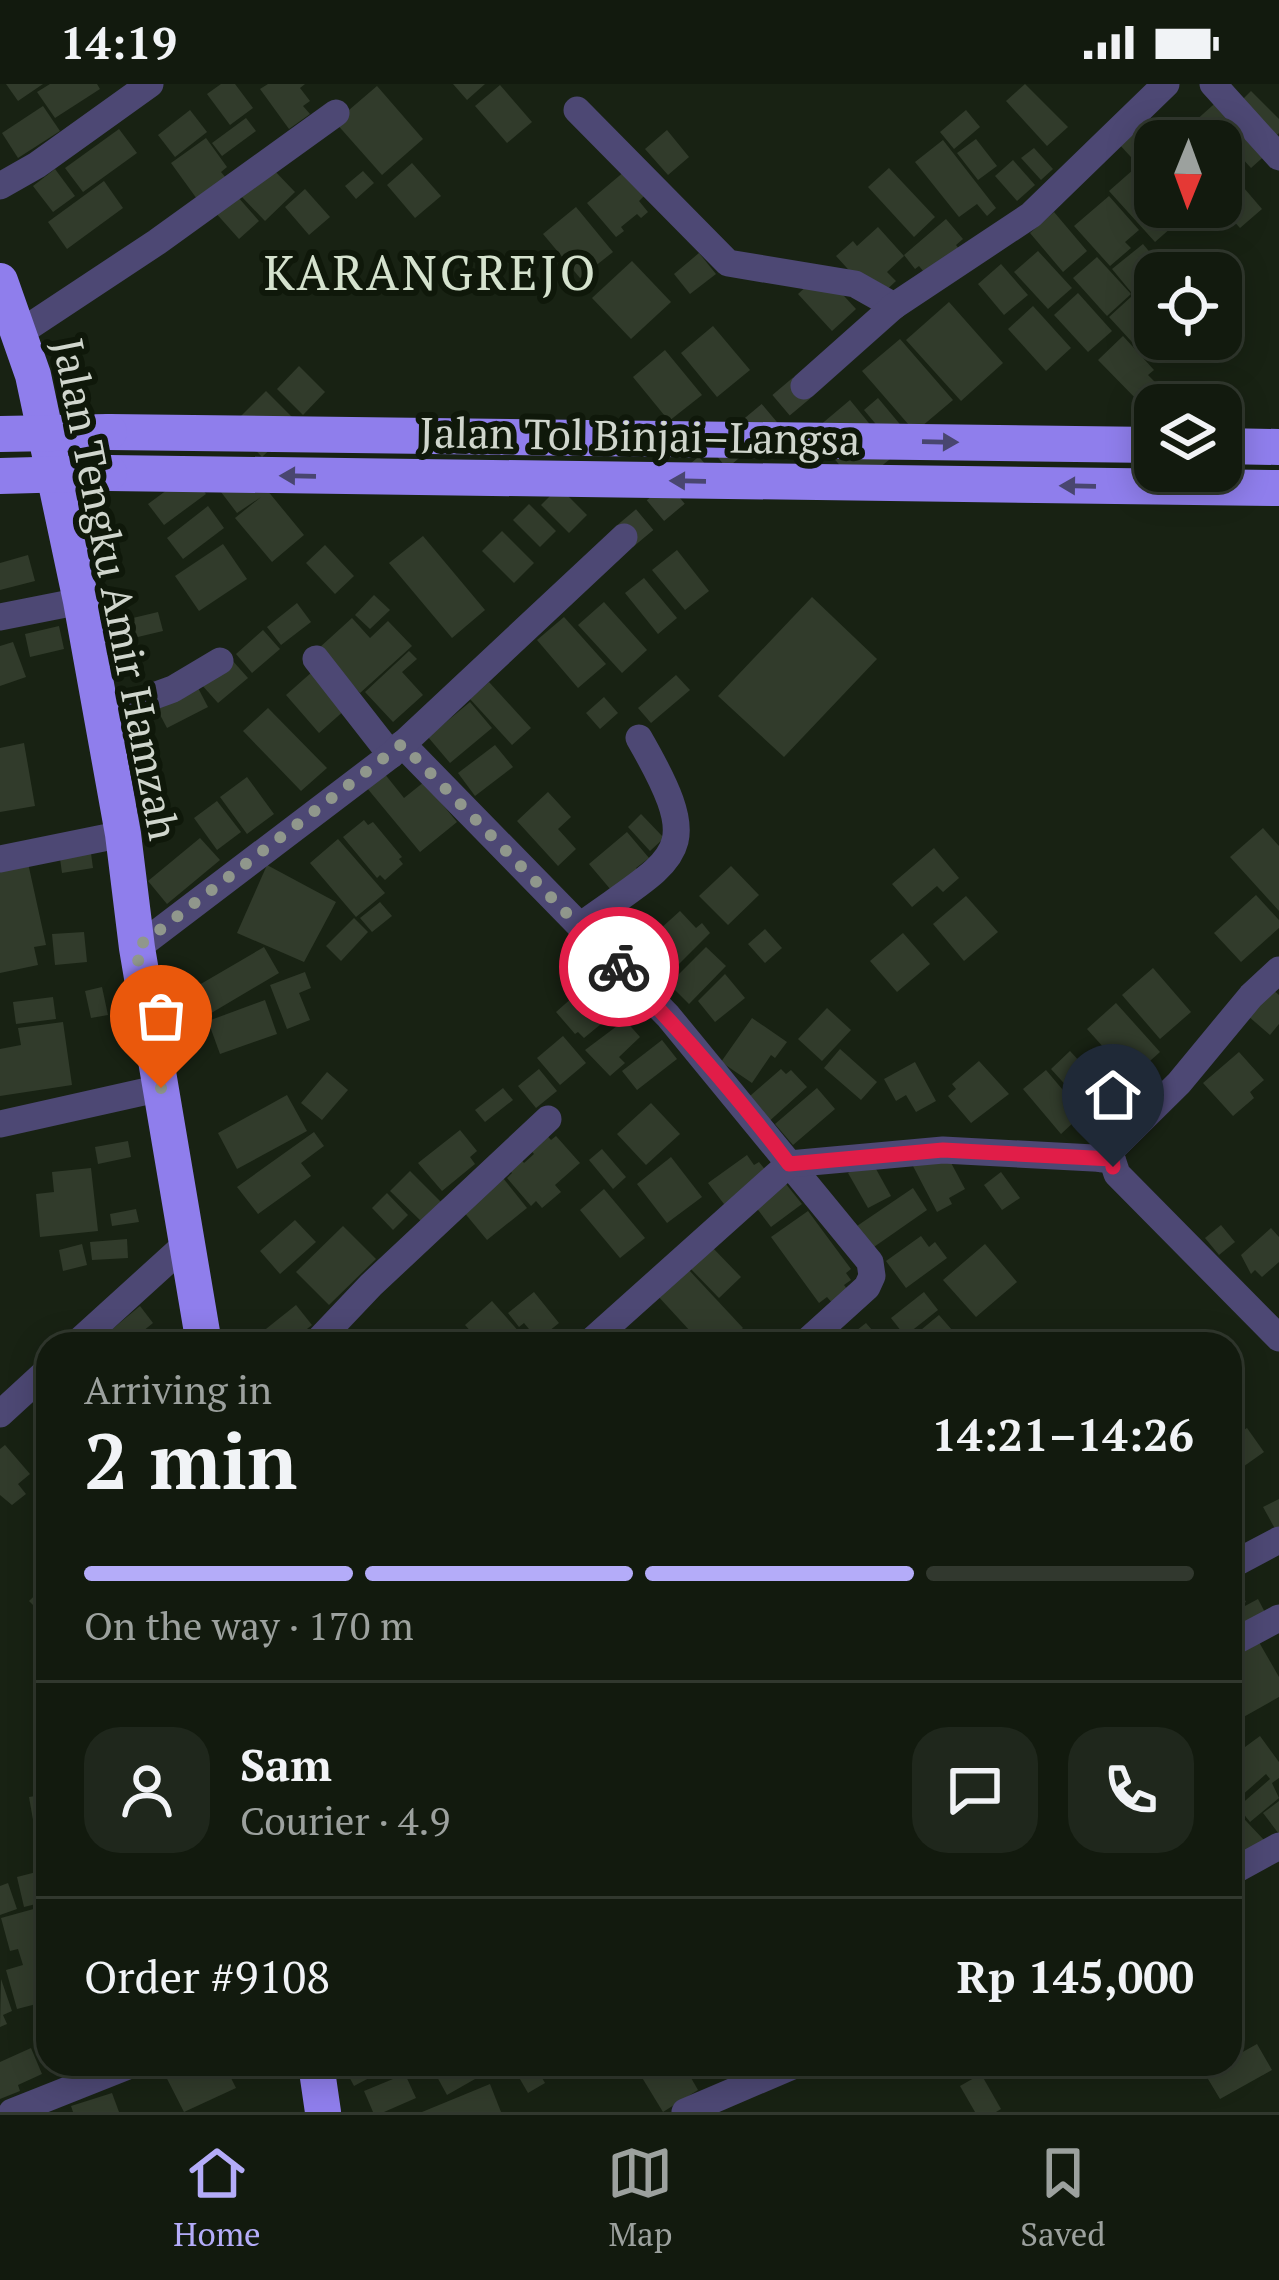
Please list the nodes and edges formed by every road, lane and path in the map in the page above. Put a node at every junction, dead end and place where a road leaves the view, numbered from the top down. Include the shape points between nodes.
1 (150, 84) edge
2 (1166, 84) edge
3 (1213, 84) edge
4 (577, 110) dead end
5 (336, 113) dead end
6 (1279, 157) edge
7 (0, 186) edge
8 (0, 281) edge
9 (895, 306) junction
10 (21, 332) junction
11 (804, 386) tunnel mouth
12 (0, 434) edge
13 (1134, 445) edge
14 (1242, 446) edge
15 (1279, 447) edge
16 (0, 476) edge
17 (1279, 488) edge
18 (624, 537) tunnel mouth
19 (81, 601) junction
20 (0, 617) edge
21 (316, 659) dead end
22 (220, 661) dead end
23 (99, 716) junction
24 (639, 738) dead end
25 (396, 750) junction
26 (123, 834) junction
27 (0, 859) edge
28 (580, 926) junction
29 (136, 948) junction
30 (1279, 970) edge
31 (161, 1088) junction
32 (548, 1119) dead end
33 (0, 1124) edge
34 (1112, 1159) junction
35 (789, 1164) junction
36 (185, 1245) junction
37 (89, 1332) edge
38 (201, 1332) edge
39 (326, 1332) edge
40 (601, 1332) edge
41 (817, 1332) edge
42 (1279, 1338) edge
43 (36, 1381) edge
44 (0, 1414) edge
45 (1279, 1540) edge
46 (1242, 1560) edge
47 (1279, 1618) edge
48 (1242, 1638) edge
49 (1279, 1846) edge
50 (1242, 1866) edge
51 (103, 2076) edge
52 (319, 2076) edge
53 (769, 2076) edge
54 (12, 2112) edge
55 (323, 2112) edge
56 (685, 2112) edge

1 - 7 street
2 - 9 street via 1030,215
3 - 6 street
4 - 9 street via 728,263 855,284
5 - 10 street
8 - 10 highway, Jalan Tengku Amir Hamzah
9 - 11 street
10 - 19 highway, Jalan Tengku Amir Hamzah
12 -> 13 highway, Jalan Tol Binjai–Langsa, bridge
14 - 15 highway
17 -> 16 highway, Jalan Tol Binjai–Langsa, bridge
18 - 25 street
19 - 20 street
19 - 23 highway, Jalan Tengku Amir Hamzah
21 - 25 street
22 - 23 street via 173,689
23 - 26 highway, Jalan Tengku Amir Hamzah
24 - 28 street via 669,790 676,845 651,874
25 - 28 street
25 - 29 street
26 - 27 street
26 - 29 highway, Jalan Tengku Amir Hamzah
28 - 35 street via 668,1016
29 - 31 highway, Jalan Tengku Amir Hamzah
30 - 34 street via 1102,1159
31 - 33 street
31 - 36 highway, Jalan Tengku Amir Hamzah
32 - 39 street
34 - 35 street via 943,1150
34 - 42 street via 1117,1174
35 - 40 street
35 - 41 street via 872,1269 867,1287
36 - 37 street
36 - 38 highway, Jalan Tengku Amir Hamzah
43 - 44 street
45 - 46 street
47 - 48 street
49 - 50 street
51 - 54 street
52 - 55 highway
53 - 56 street

